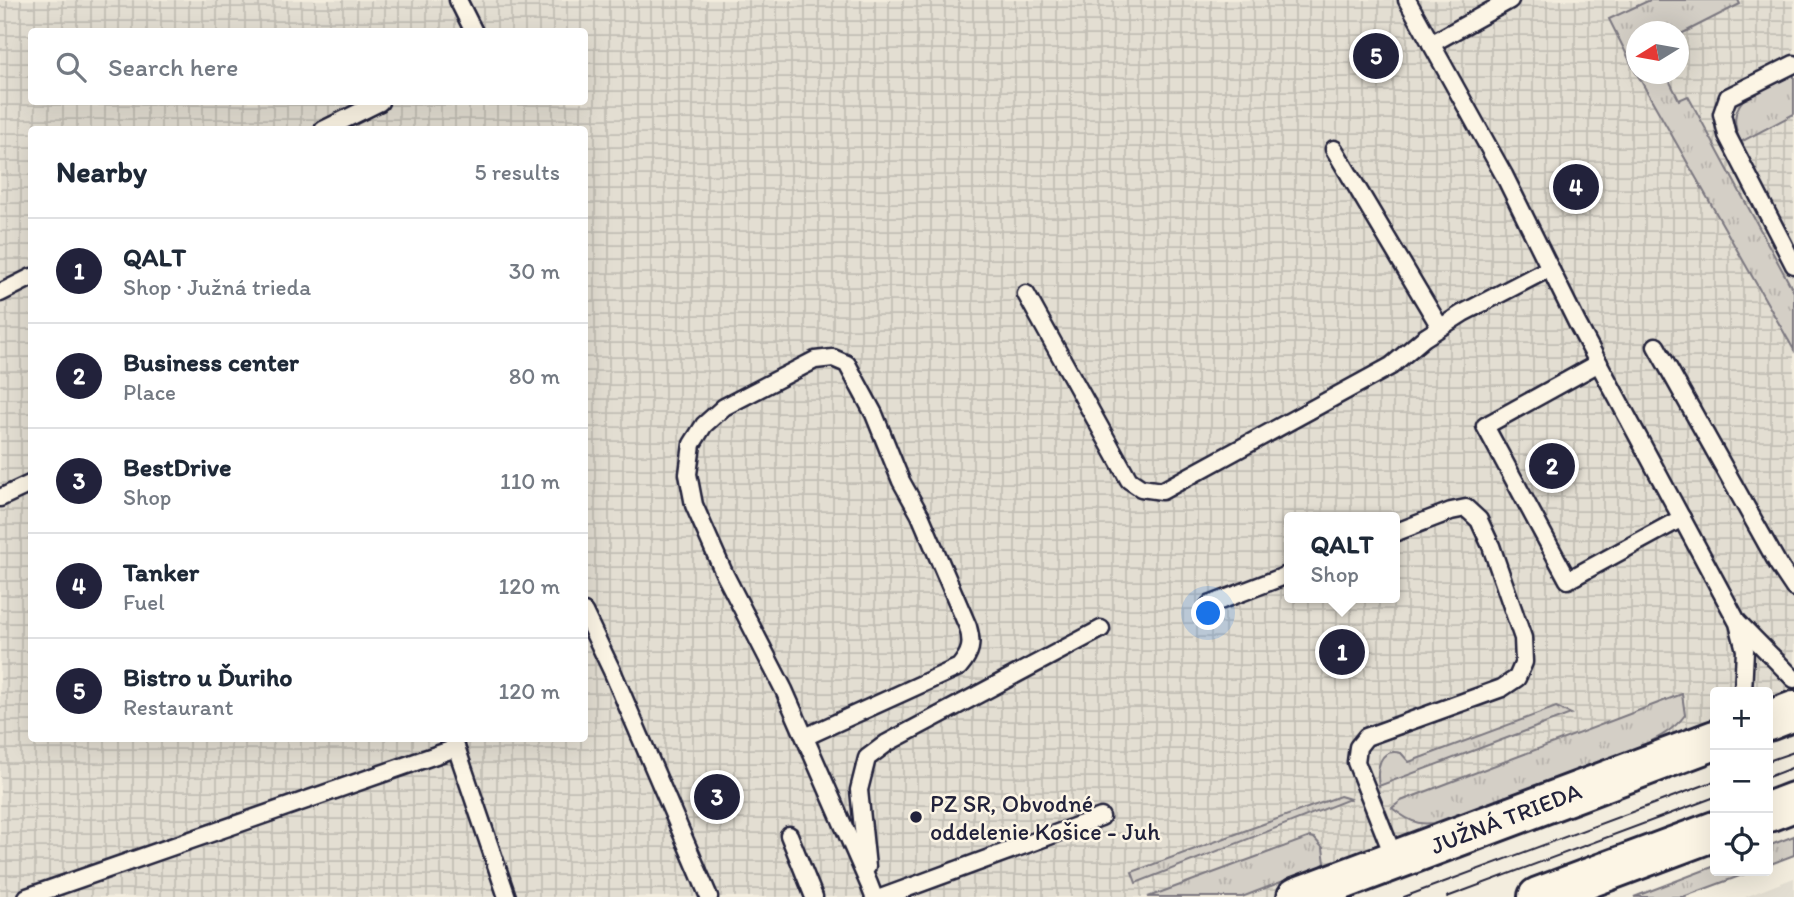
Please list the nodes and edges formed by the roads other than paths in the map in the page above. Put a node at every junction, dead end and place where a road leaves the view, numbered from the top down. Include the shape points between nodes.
1 (458, 0) edge
2 (1407, 0) edge
3 (1510, 0) edge
4 (472, 28) edge
5 (1432, 44) junction
6 (1794, 64) edge
7 (374, 105) edge
8 (331, 126) edge
9 (1334, 149) dead end
10 (1794, 265) edge
11 (1550, 268) junction
12 (28, 279) edge
13 (0, 293) edge
14 (1026, 294) dead end
15 (1440, 327) junction
16 (1656, 346) dead end
17 (1599, 363) junction
18 (28, 485) edge
19 (0, 498) edge
20 (1682, 518) junction
21 (1400, 531) edge
22 (1284, 576) edge
23 (1794, 588) edge
24 (1209, 605) dead end
25 (588, 620) edge
26 (1738, 623) junction
27 (1101, 629) dead end
28 (1794, 678) edge
29 (1743, 687) edge
30 (1794, 711) edge
31 (1773, 719) edge
32 (805, 737) junction
33 (1710, 742) edge
34 (454, 743) edge
35 (1794, 802) edge
36 (1773, 810) edge
37 (1101, 817) dead end
38 (1710, 833) edge
39 (789, 835) dead end
40 (1395, 860) junction
41 (872, 890) edge
42 (26, 897) edge
43 (507, 897) edge
44 (709, 897) edge
45 (814, 897) edge
46 (883, 897) edge
47 (1297, 897) edge
48 (1538, 897) edge

1 - 4 lane
2 - 5 lane
3 - 5 lane
5 - 11 lane
6 - 10 lane via 1728,97 1722,114 1727,135
7 - 8 lane
9 - 15 lane
11 - 15 lane
11 - 17 lane
12 - 13 lane
14 - 15 lane via 1129,480 1141,488 1162,491 1391,366
16 - 23 lane
17 - 20 lane
17 - 20 lane via 1485,425 1568,580
18 - 19 lane
20 - 26 lane
21 - 40 lane via 1466,508 1479,520 1523,638 1524,662 1517,678 1502,688 1366,737 1357,747 1356,762
22 - 24 lane
25 - 44 lane
26 - 28 lane
26 - 29 lane via 1745,650
27 - 41 lane via 867,758 859,790
30 - 31 street
32 - 32 lane via 724,573 694,505 688,474 692,444 724,407 815,360 833,358 847,363 874,414 972,640 970,655 959,667
32 - 41 lane
33 - 40 street, JUŽNÁ TRIEDA
34 - 42 lane
34 - 43 lane
35 - 36 street
37 - 46 lane
38 - 48 street
39 - 45 lane
40 - 47 street, JUŽNÁ TRIEDA

